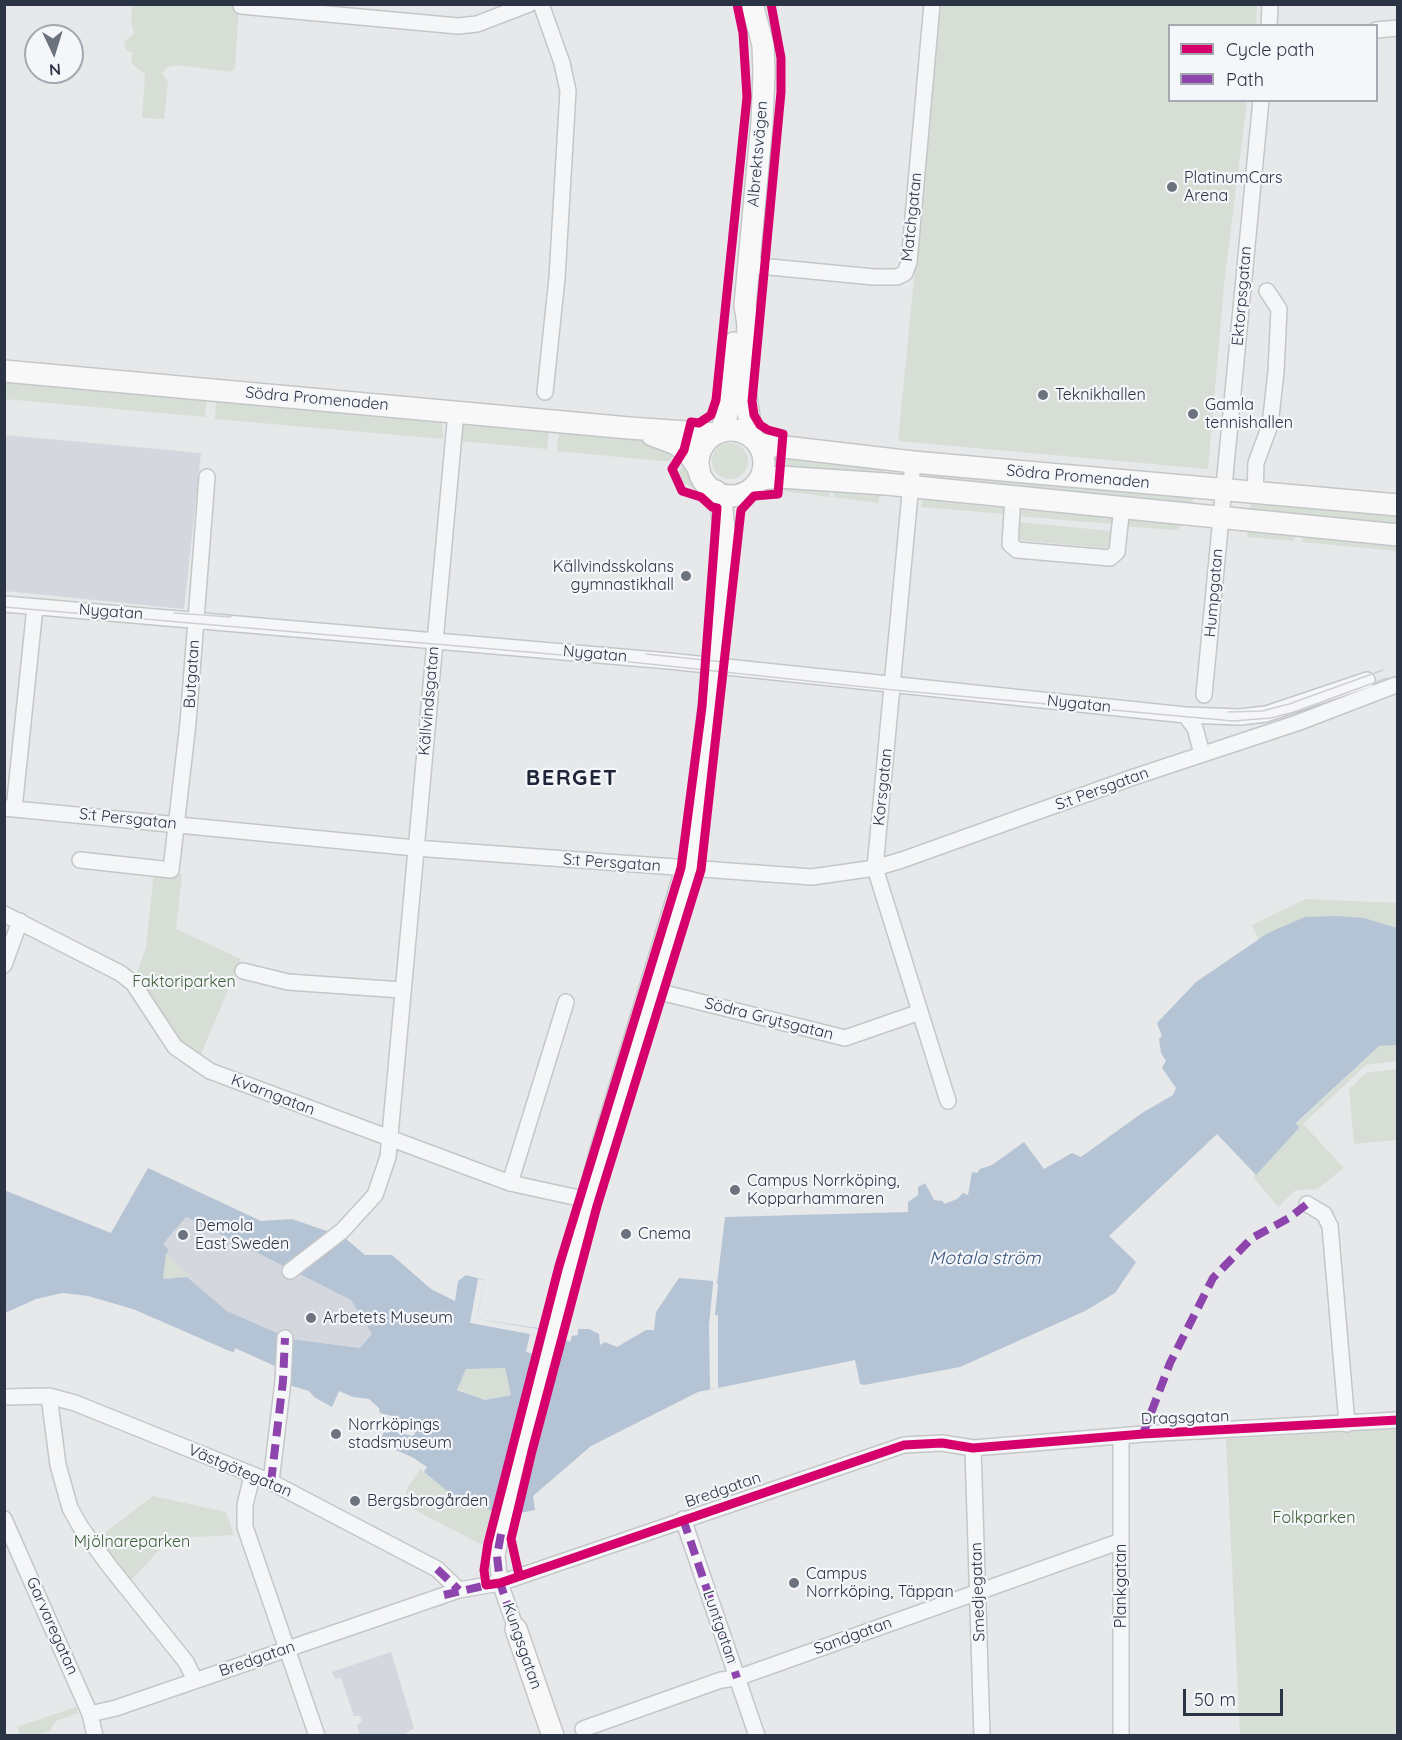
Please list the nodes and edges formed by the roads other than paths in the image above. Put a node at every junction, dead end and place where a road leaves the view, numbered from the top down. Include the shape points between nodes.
1 (530, 4) edge
2 (541, 4) edge
3 (752, 4) edge
4 (932, 4) edge
5 (1270, 4) edge
6 (241, 6) dead end
7 (1269, 24) edge
8 (1398, 28) edge
9 (1378, 30) edge
10 (1261, 102) edge
11 (749, 265) junction
12 (1267, 291) dead end
13 (745, 305) junction
14 (4, 370) edge
15 (545, 392) dead end
16 (456, 412) junction
17 (629, 428) junction
18 (718, 432) junction
19 (755, 440) junction
20 (913, 462) junction
21 (699, 469) junction
22 (207, 477) dead end
23 (759, 479) junction
24 (911, 486) junction
25 (716, 491) junction
26 (1224, 491) junction
27 (1256, 494) junction
28 (740, 495) junction
29 (1013, 496) junction
30 (1398, 505) edge
31 (1122, 506) junction
32 (1222, 515) junction
33 (1398, 535) edge
34 (725, 541) junction
35 (4, 604) edge
36 (35, 607) junction
37 (196, 618) junction
38 (434, 640) junction
39 (714, 665) junction
40 (1367, 680) dead end
41 (893, 685) junction
42 (1396, 685) edge
43 (1204, 695) dead end
44 (1185, 715) junction
45 (1202, 754) junction
46 (9, 809) edge
47 (177, 824) junction
48 (415, 848) junction
49 (80, 860) dead end
50 (875, 868) junction
51 (688, 869) junction
52 (4, 914) edge
53 (20, 921) junction
54 (4, 965) edge
55 (243, 971) dead end
56 (402, 990) junction
57 (652, 990) junction
58 (566, 1002) dead end
59 (920, 1012) junction
60 (948, 1101) dead end
61 (391, 1140) junction
62 (510, 1183) junction
63 (588, 1200) junction
64 (1307, 1204) dead end
65 (290, 1271) dead end
66 (285, 1338) dead end
67 (49, 1396) junction
68 (4, 1397) edge
69 (1398, 1420) edge
70 (1347, 1424) junction
71 (1121, 1436) junction
72 (973, 1448) junction
73 (252, 1476) junction
74 (271, 1482) junction
75 (4, 1519) edge
76 (683, 1519) junction
77 (501, 1534) joint
78 (1121, 1541) junction
79 (500, 1583) junction
80 (459, 1590) junction
81 (979, 1591) junction
82 (516, 1629) joint
83 (286, 1649) junction
84 (737, 1678) junction
85 (195, 1680) junction
86 (90, 1714) junction
87 (584, 1729) dead end
88 (95, 1736) edge
89 (317, 1736) edge
90 (553, 1736) edge
91 (757, 1736) edge
92 (982, 1736) edge
93 (1121, 1736) edge

1 - 6 street via 477,24 458,26
2 - 15 street via 568,91 557,278
3 - 11 main road, Albrektsvägen via 763,45 764,72
4 - 11 street, Matchgatan via 905,273 874,277
5 - 7 street
8 - 9 street
10 - 26 street, Ektorpsgatan
11 - 13 main road, Albrektsvägen
12 - 27 street via 1279,309 1276,372 1270,425 1256,463
13 - 18 main road, Albrektsvägen via 736,325 727,415
13 - 19 main road, Albrektsvägen via 745,391
14 - 16 main road, Södra Promenaden
16 - 17 main road, Södra Promenaden
16 - 38 street, Källvindsgatan
17 - 18 main road, Södra Promenaden
17 - 21 main road, Södra Promenaden via 676,444
18 - 19 main road via 732,430
18 - 21 main road via 701,449
19 - 20 main road, Södra Promenaden
19 - 23 main road via 764,463
20 - 24 street, Korsgatan
20 - 26 main road, Södra Promenaden
21 - 25 main road via 703,480
22 - 37 street, Butgatan
23 - 24 main road, Södra Promenaden
23 - 28 main road
24 - 29 main road, Södra Promenaden
24 - 41 street, Korsgatan
25 - 28 main road
25 - 34 main road, Kungsgatan via 721,499
26 - 27 main road, Södra Promenaden
26 - 32 street, Humpgatan
27 - 30 main road, Södra Promenaden
28 - 34 main road, Kungsgatan
29 - 31 main road, Södra Promenaden
29 - 31 street, Södra Promenaden via 1010,544 1017,550 1110,558 1117,552
31 - 32 main road, Södra Promenaden
32 - 33 main road, Södra Promenaden
32 - 43 street, Humpgatan
34 - 39 main road, Kungsgatan
35 - 36 street, Nygatan
36 - 37 street, Nygatan
36 - 46 street
37 - 38 street, Nygatan
37 - 47 street, Butgatan
38 - 39 street, Nygatan
38 - 48 street, Källvindsgatan
39 - 41 street, Nygatan
39 - 51 main road, Kungsgatan
40 - 44 street via 1266,714
41 - 44 street, Nygatan
41 - 50 street, Korsgatan
42 - 45 street, S:t Persgatan
44 - 45 street via 1195,728
45 - 50 street, S:t Persgatan
46 - 47 street, S:t Persgatan
47 - 48 street, S:t Persgatan
47 - 49 street, Butgatan via 171,870
48 - 51 street, S:t Persgatan
48 - 56 street, Källvindsgatan
50 - 51 street, S:t Persgatan via 812,877
50 - 59 street, Korsgatan
51 - 57 main road, Kungsgatan
52 - 53 street, Kvarngatan
53 - 54 street
53 - 61 street, Kvarngatan via 133,983 176,1047 197,1064
55 - 56 street via 288,982
56 - 61 street, Källvindsgatan
57 - 59 street, Södra Grytsgatan via 845,1038
57 - 63 main road, Kungsgatan
58 - 62 street
59 - 60 street, Korsgatan
61 - 62 street, Kvarngatan
61 - 65 street, Källvindsgatan via 375,1195 342,1231
62 - 63 street, Kvarngatan
63 - 77 main road, Kungsgatan
64 - 70 street via 1324,1214 1330,1226
66 - 74 street
67 - 68 street, Västgötegatan
67 - 73 street, Västgötegatan via 104,1414
67 - 85 street via 58,1465 70,1508 186,1662
69 - 70 street, Dragsgatan
70 - 71 street, Dragsgatan
71 - 72 street, Dragsgatan
71 - 78 street, Plankgatan
72 - 76 street, Bredgatan via 942,1443 904,1444
72 - 81 street, Smedjegatan
73 - 74 street, Västgötegatan
73 - 83 street via 243,1520
74 - 80 street, Västgötegatan via 437,1569
75 - 86 street, Garvaregatan
76 - 79 street, Bredgatan
76 - 84 street, Luntgatan
77 - 79 street, Kungsgatan via 497,1556
78 - 81 street, Sandgatan
78 - 93 street, Plankgatan
79 - 80 street, Bredgatan
79 - 82 street, Kungsgatan
80 - 83 street, Bredgatan
81 - 84 street, Sandgatan
81 - 92 street, Smedjegatan
82 - 90 main road, Kungsgatan
83 - 85 street, Bredgatan
83 - 89 street
84 - 87 street, Sandgatan via 721,1680
84 - 91 street, Luntgatan
85 - 86 street, Bredgatan
86 - 88 street, Garvaregatan

